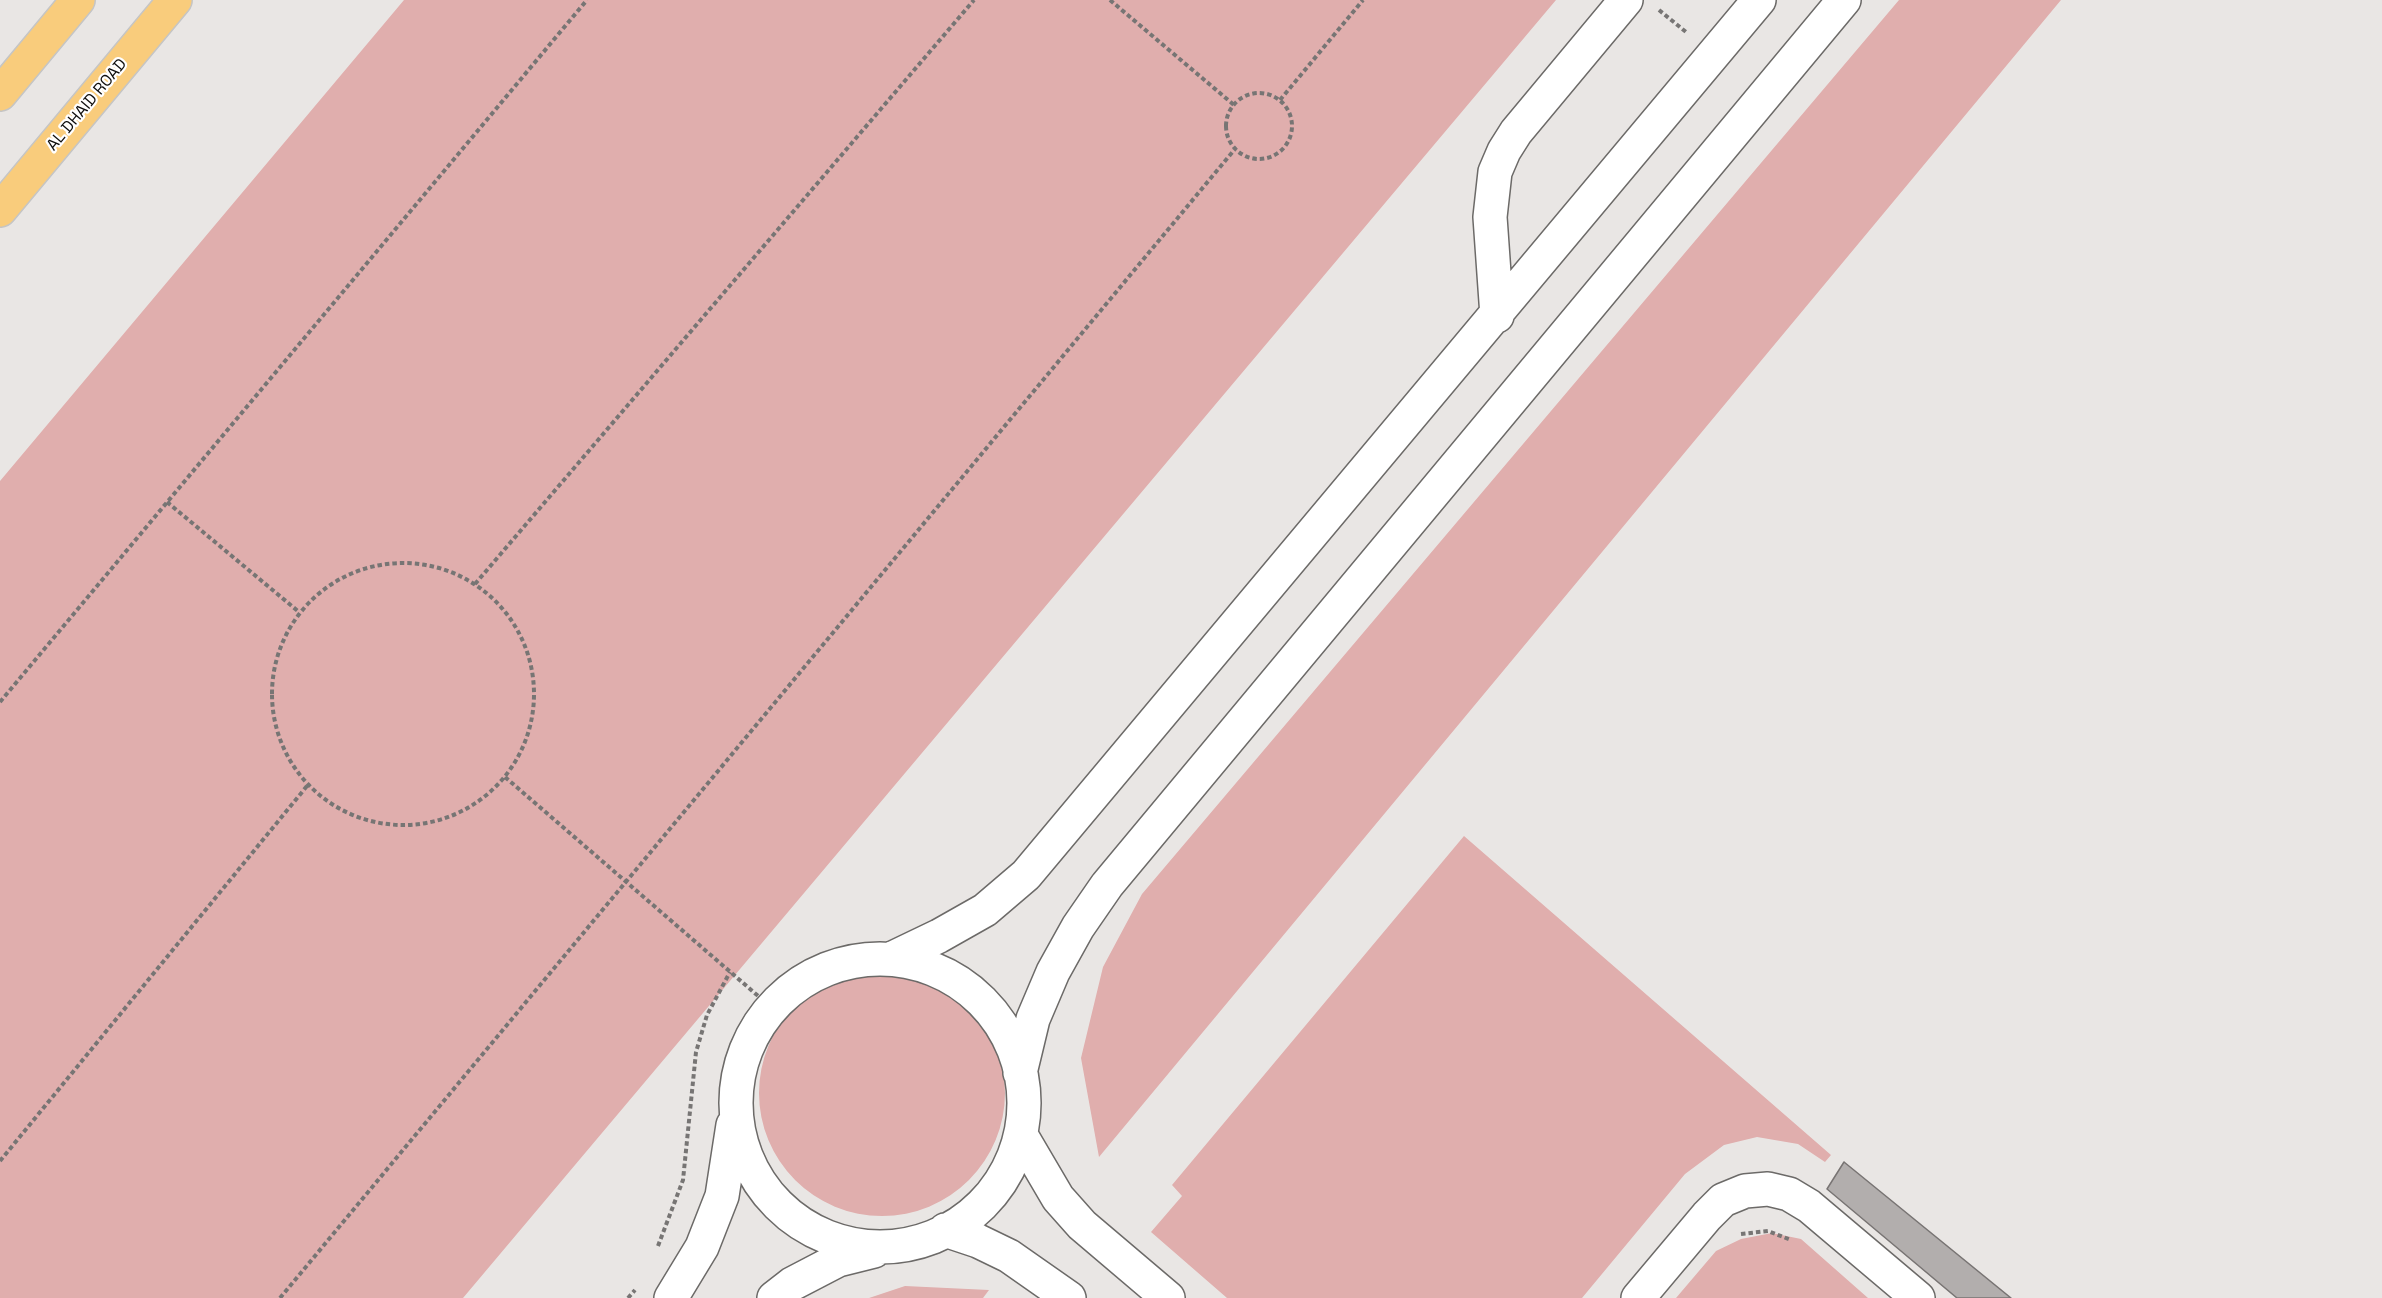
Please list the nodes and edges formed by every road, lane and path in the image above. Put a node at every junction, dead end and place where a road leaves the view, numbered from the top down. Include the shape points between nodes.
1 (78, 0) edge
2 (175, 0) edge
3 (587, 0) edge
4 (974, 0) edge
5 (1110, 0) edge
6 (1363, 0) edge
7 (1759, 0) edge
8 (1844, 0) edge
9 (1641, 3) edge
10 (1713, 56) junction
11 (0, 94) edge
12 (1280, 100) junction
13 (1234, 105) junction
14 (1235, 149) junction
15 (0, 210) edge
16 (1497, 316) junction
17 (167, 502) junction
18 (475, 584) junction
19 (299, 612) junction
20 (0, 702) edge
21 (505, 777) junction
22 (308, 786) junction
23 (626, 882) junction
24 (891, 959) junction
25 (730, 972) junction
26 (772, 1008) junction
27 (1020, 1073) junction
28 (737, 1084) junction
29 (1021, 1135) junction
30 (0, 1161) edge
31 (945, 1230) junction
32 (1738, 1234) dead end
33 (1798, 1242) dead end
34 (657, 1248) dead end
35 (888, 1248) junction
36 (637, 1288) dead end
37 (280, 1298) edge
38 (628, 1298) edge
39 (671, 1298) edge
40 (774, 1298) edge
41 (1069, 1298) edge
42 (1168, 1298) edge
43 (1638, 1298) edge
44 (1918, 1298) edge

1 - 11 highway
2 - 15 highway, AL DHAID ROAD
3 - 17 path
4 - 18 path
5 - 13 path
6 - 12 path
7 - 10 street
8 - 27 street via 1107,885 1053,972 1033,1019
9 - 10 path
9 - 16 street via 1516,132 1495,172 1490,217
10 - 16 street
12 - 13 path via 1265,94 1248,95
12 - 14 path via 1290,115 1292,133 1283,149 1268,159 1250,159
13 - 14 path via 1227,119 1227,135
14 - 23 path
16 - 24 street via 1026,875 985,910
17 - 19 path
17 - 20 path
18 - 19 path via 430,565 382,564 336,580
18 - 21 path via 507,614 527,652 534,695 526,739
19 - 22 path via 278,654 271,701 282,747
21 - 22 path via 471,807 430,824 386,825 343,813
21 - 23 path
22 - 30 path
23 - 25 path
23 - 37 path
24 - 26 street via 846,962 806,980
24 - 27 street via 927,966 960,983 988,1007 1009,1038
25 - 26 path
25 - 34 path via 707,1015 696,1052 683,1180
26 - 28 street via 743,1056
27 - 29 street via 1024,1095
28 - 35 street via 740,1137 750,1167 773,1202 807,1228 845,1244
28 - 39 street via 722,1196 702,1247
29 - 31 street via 999,1183 976,1210
29 - 42 street via 1058,1198 1082,1225
31 - 35 street via 919,1242
31 - 41 street via 1009,1256
32 - 33 path via 1768,1231
35 - 40 street via 838,1260
36 - 38 path
43 - 44 street via 1723,1200 1745,1191 1768,1189 1790,1194 1809,1206

